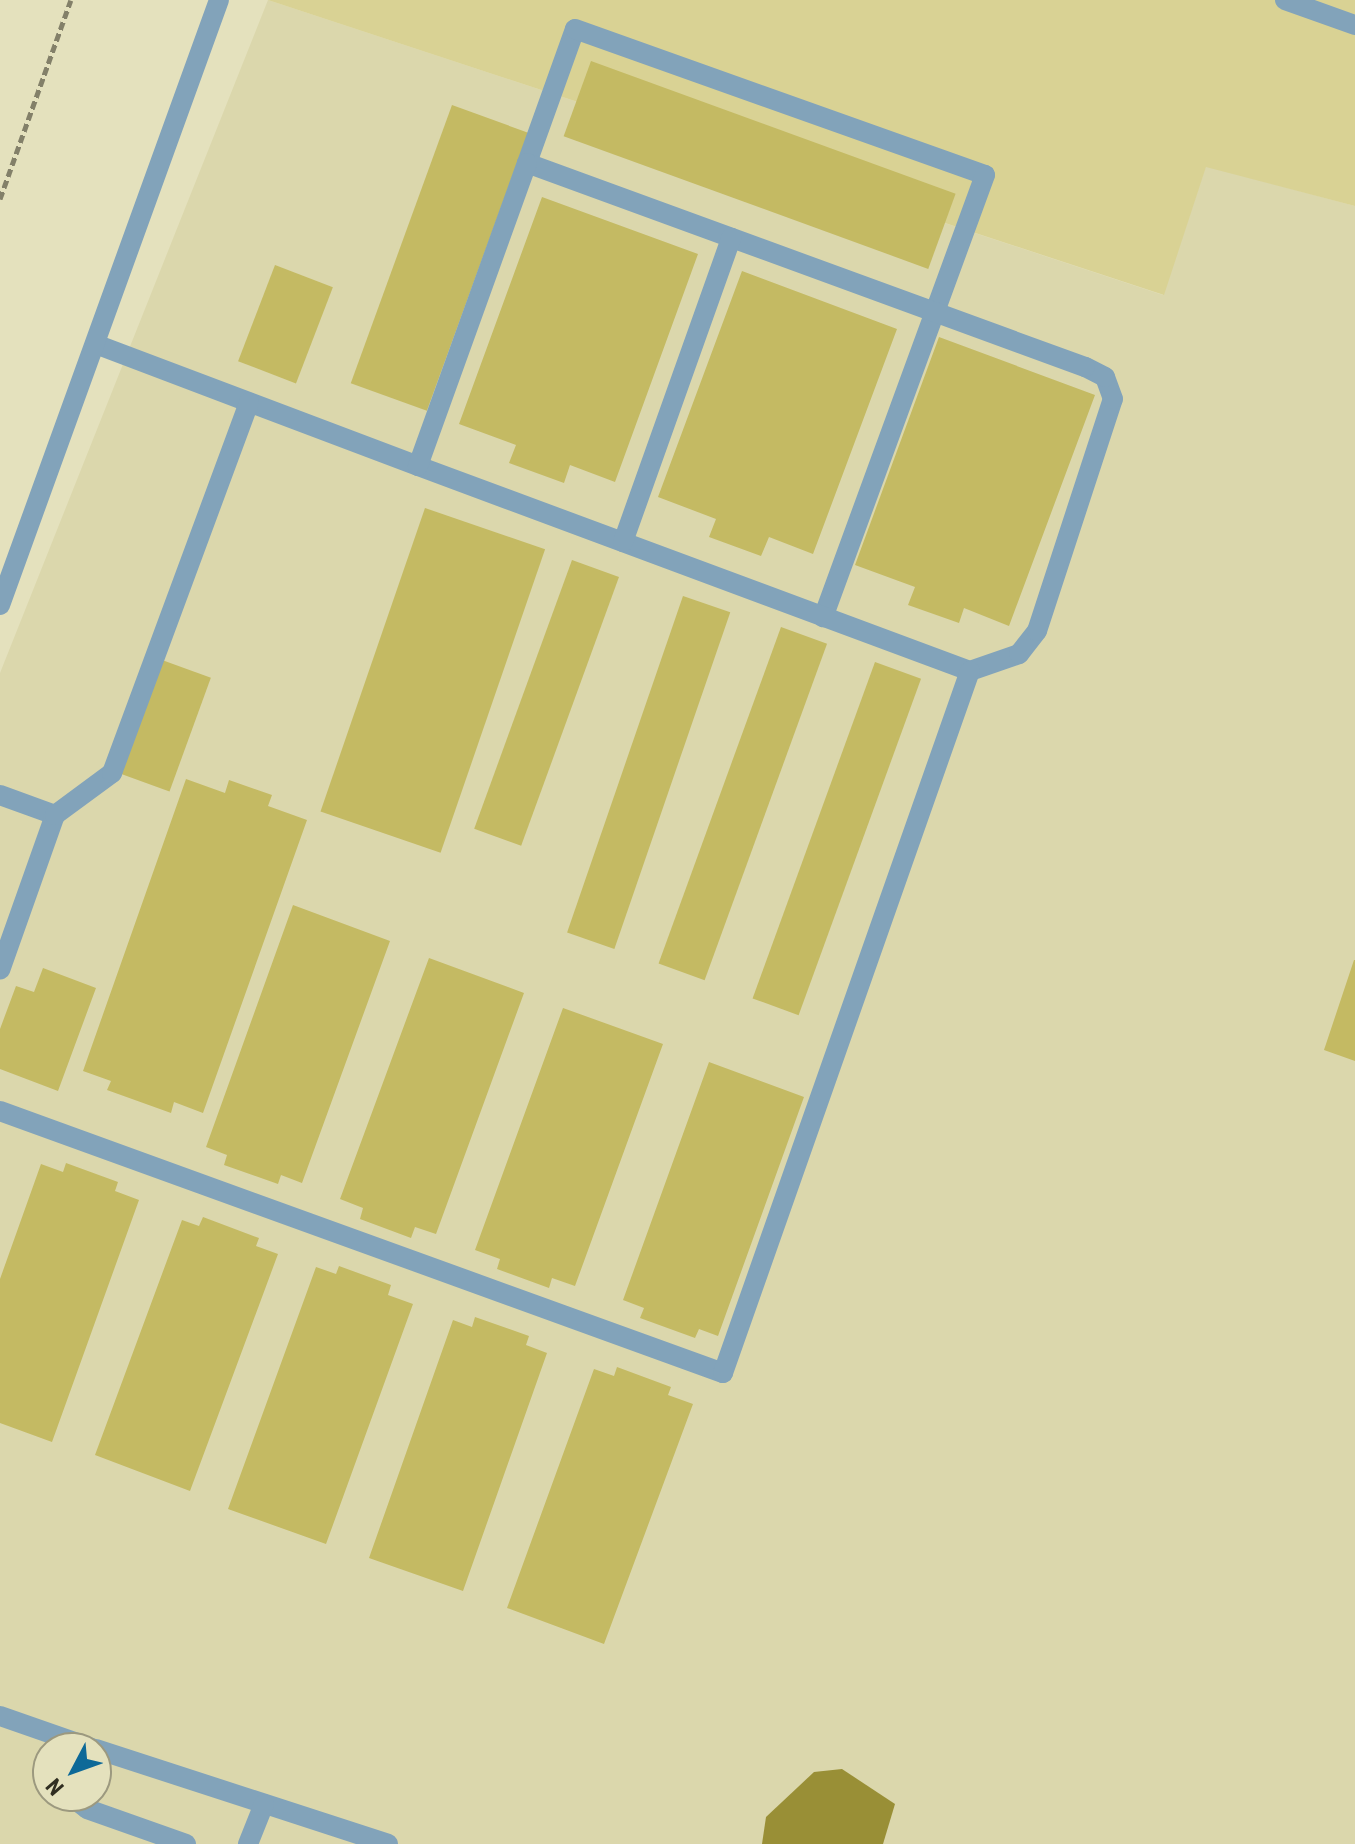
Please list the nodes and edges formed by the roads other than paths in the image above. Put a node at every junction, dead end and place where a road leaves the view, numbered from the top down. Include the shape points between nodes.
1 (219, 0) edge
2 (1285, 0) edge
3 (1355, 25) edge
4 (527, 163) junction
5 (731, 238) junction
6 (934, 312) junction
7 (98, 345) junction
8 (249, 402) junction
9 (418, 466) junction
10 (623, 542) junction
11 (0, 605) edge
12 (823, 617) junction
13 (970, 671) junction
14 (0, 795) edge
15 (55, 815) junction
16 (0, 970) edge
17 (0, 1111) edge
18 (0, 1716) edge
19 (33, 1732) edge
20 (112, 1755) edge
21 (264, 1804) junction
22 (95, 1812) edge
23 (186, 1844) edge
24 (248, 1844) edge
25 (388, 1844) edge

1 - 7 street
2 - 3 street
4 - 5 street
4 - 6 street via 575,29 985,175
4 - 9 street
5 - 6 street
5 - 10 street
6 - 12 street
6 - 13 street via 1085,367 1105,377 1113,399 1037,631 1019,654
7 - 8 street
7 - 11 street
8 - 9 street
8 - 15 street via 112,773
9 - 10 street
10 - 12 street
12 - 13 street
13 - 17 street via 723,1373
14 - 15 street
15 - 16 street
18 - 19 street
20 - 21 street
21 - 24 street
21 - 25 street
22 - 23 street

